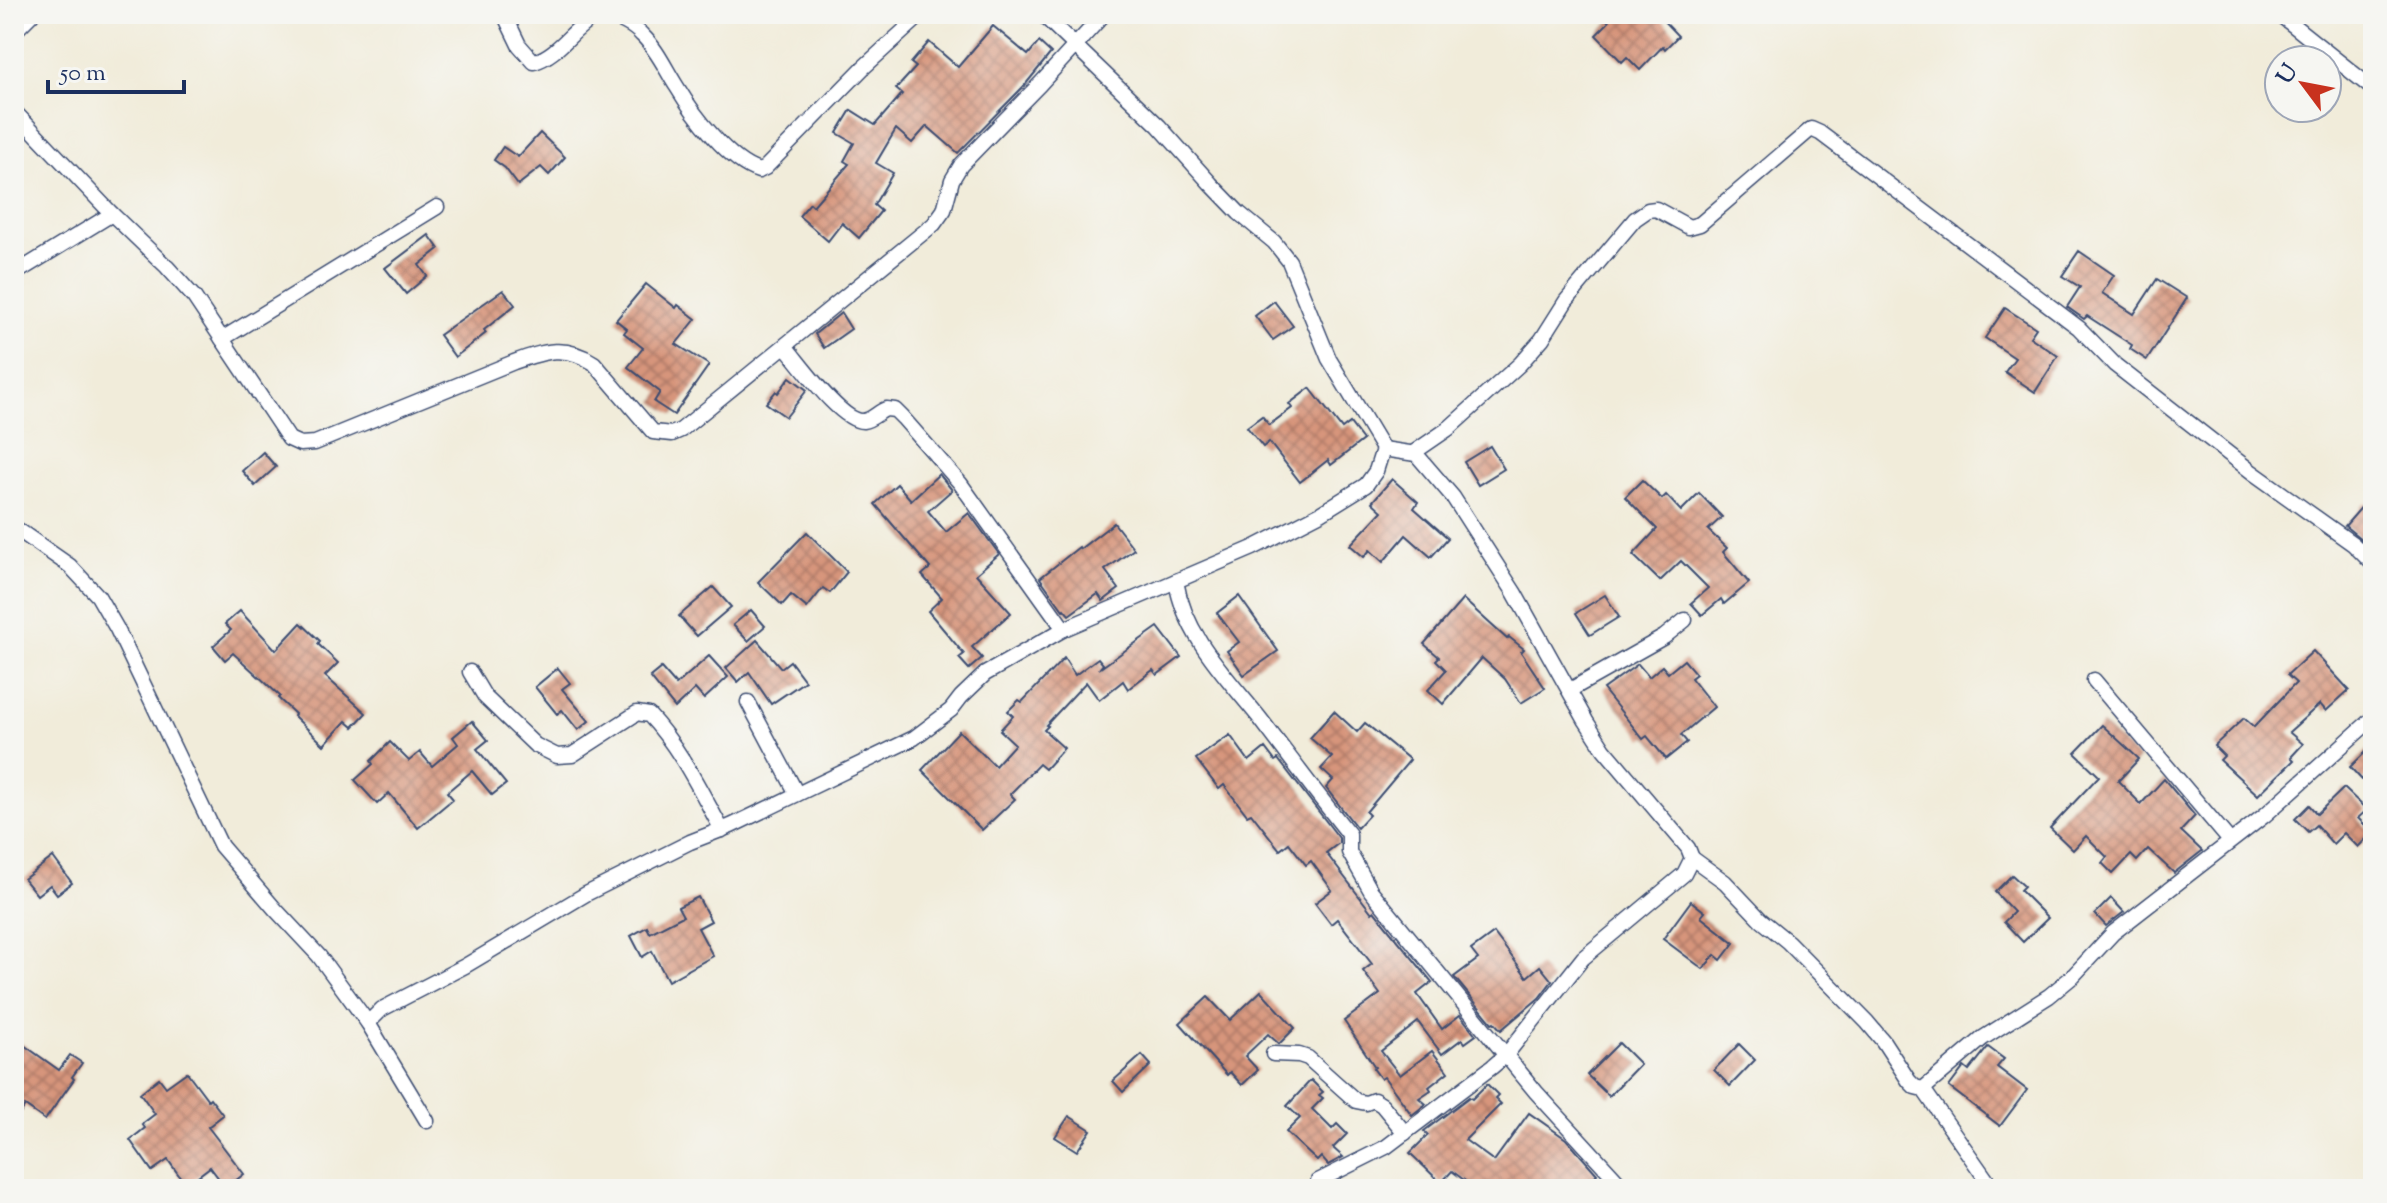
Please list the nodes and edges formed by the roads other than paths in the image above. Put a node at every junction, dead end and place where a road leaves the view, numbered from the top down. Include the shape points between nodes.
1 (32, 14) edge
2 (504, 14) edge
3 (604, 14) edge
4 (922, 14) edge
5 (1042, 14) edge
6 (1104, 14) edge
7 (2279, 14) edge
8 (14, 32) edge
9 (1074, 47) junction
10 (2373, 89) edge
11 (14, 111) edge
12 (437, 207) dead end
13 (112, 214) junction
14 (14, 274) edge
15 (222, 339) junction
16 (785, 346) junction
17 (1383, 449) junction
18 (1413, 453) junction
19 (14, 527) edge
20 (2373, 564) edge
21 (1176, 581) junction
22 (1685, 620) dead end
23 (1064, 629) junction
24 (470, 672) dead end
25 (2094, 680) dead end
26 (1570, 690) junction
27 (748, 702) dead end
28 (2373, 718) edge
29 (797, 794) junction
30 (722, 830) junction
31 (2230, 841) junction
32 (1692, 858) junction
33 (368, 1023) junction
34 (1273, 1054) dead end
35 (1506, 1055) junction
36 (1923, 1089) junction
37 (427, 1121) dead end
38 (1405, 1133) junction
39 (1318, 1181) dead end
40 (1625, 1189) edge
41 (1993, 1189) edge

1 - 8 street
2 - 3 street via 534,62 592,17
3 - 4 street via 642,34 695,114 723,146 759,171
5 - 9 street
6 - 9 street
7 - 10 street
9 - 16 street via 961,165 939,219
9 - 17 street via 1281,250 1329,359
11 - 13 street
12 - 15 street
13 - 14 street
13 - 15 street via 194,297
15 - 16 street via 283,433 300,444 315,443 538,353 563,350 594,363 653,432 672,434
16 - 23 street via 846,414 868,421 886,409 903,418 960,483
17 - 18 street
17 - 21 street via 1376,471 1352,495 1253,548
18 - 20 street via 1520,364 1635,219 1656,209 1689,227 1700,224 1811,129 2079,328 2115,365
18 - 26 street via 1453,497
19 - 33 street via 70,566 98,596 221,846 319,956
21 - 23 street
21 - 35 street via 1183,611 1200,641 1349,834 1349,852 1371,891
22 - 26 street
23 - 29 street via 985,674 914,738
24 - 30 street via 495,707 535,745 557,756 572,755 637,713 649,715
25 - 31 street
26 - 32 street via 1604,749
27 - 29 street
28 - 31 street
29 - 30 street
30 - 33 street via 586,894 382,1009
31 - 36 street via 2113,933 2061,987 1983,1038
32 - 35 street via 1684,874 1583,958
32 - 36 street via 1788,942 1867,1022 1909,1081
33 - 37 street
34 - 38 street via 1308,1058 1356,1101 1379,1102
35 - 38 street
35 - 40 street
36 - 41 street
38 - 39 street

